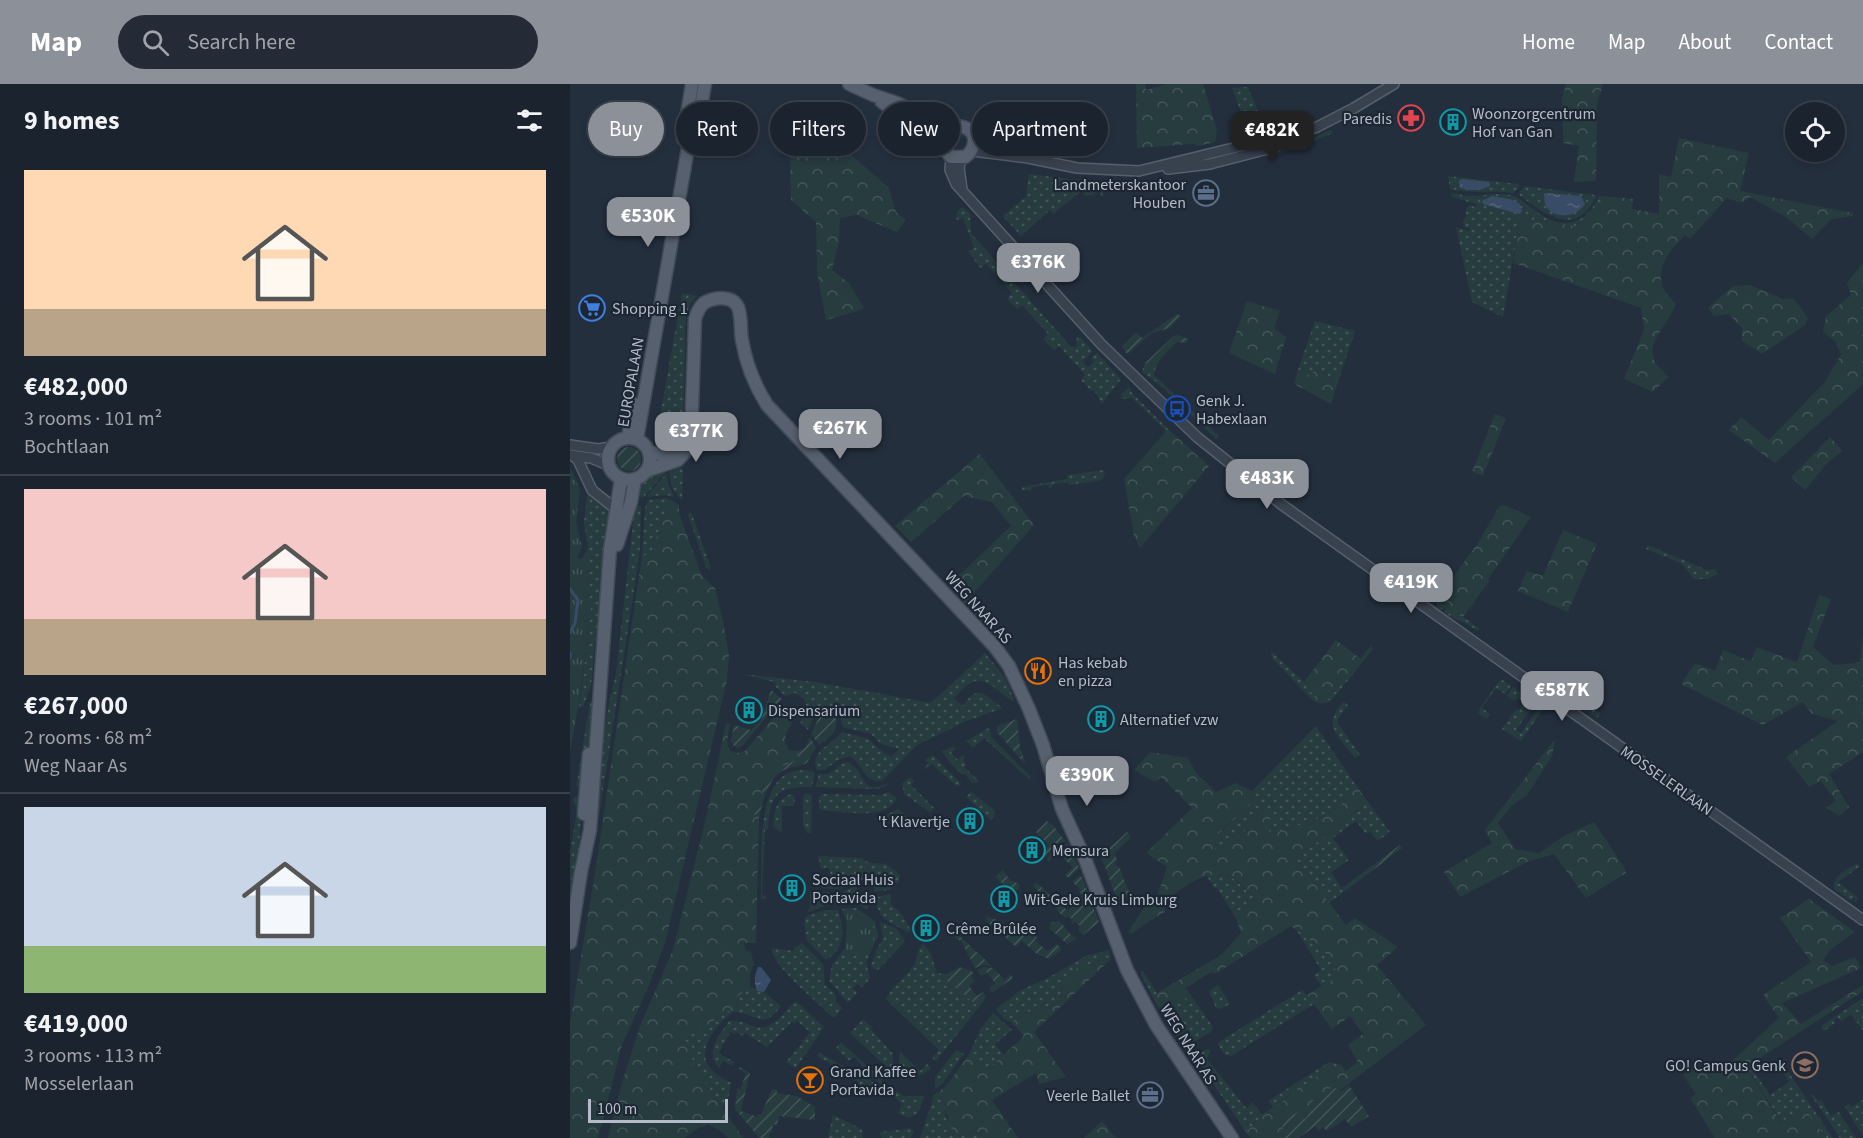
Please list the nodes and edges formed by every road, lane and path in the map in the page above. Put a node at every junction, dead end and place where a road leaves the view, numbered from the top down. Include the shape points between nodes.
1 (692, 84) edge
2 (705, 84) edge
3 (849, 84) edge
4 (1394, 84) edge
5 (873, 95) junction
6 (882, 102) edge
7 (894, 102) edge
8 (1295, 135) junction
9 (972, 146) edge
10 (954, 156) edge
11 (1020, 156) edge
12 (956, 158) junction
13 (1156, 168) junction
14 (691, 419) junction
15 (632, 439) junction
16 (611, 447) junction
17 (570, 452) edge
18 (649, 452) junction
19 (608, 465) junction
20 (646, 471) junction
21 (621, 479) junction
22 (635, 479) junction
23 (617, 510) junction
24 (608, 581) junction
25 (1863, 920) edge
26 (570, 943) edge
27 (1232, 1138) edge

1 - 15 main road, EUROPALAAN
2 - 15 main road, EUROPALAAN via 699,118 691,131
3 - 5 main road
4 - 8 street via 1342,115
5 - 6 main road
5 - 7 main road
8 - 13 street
8 - 13 street via 1275,147 1236,159 1201,166
9 - 12 main road
10 - 12 main road
11 - 13 street via 1077,168
12 - 25 street, MOSSELERLAAN via 962,189 1101,344 1205,444 1281,504
14 - 18 main road, WEG NAAR AS via 677,453 667,456
14 - 20 main road, WEG NAAR AS via 691,438 682,456 674,463
14 - 27 main road, WEG NAAR AS via 697,312 709,301 730,300 738,308 746,365 767,405 1002,657 1020,687 1070,806 1085,859 1132,979 1156,1025
15 - 16 main road, EUROPALAAN via 618,441
15 - 18 main road, EUROPALAAN
16 - 17 street
16 - 19 main road, EUROPALAAN
17 - 19 street
17 - 23 street via 592,490
18 - 20 main road
19 - 21 main road
20 - 22 main road
21 - 22 main road
21 - 23 main road
22 - 24 main road
23 - 24 main road
24 - 26 main road via 590,830

